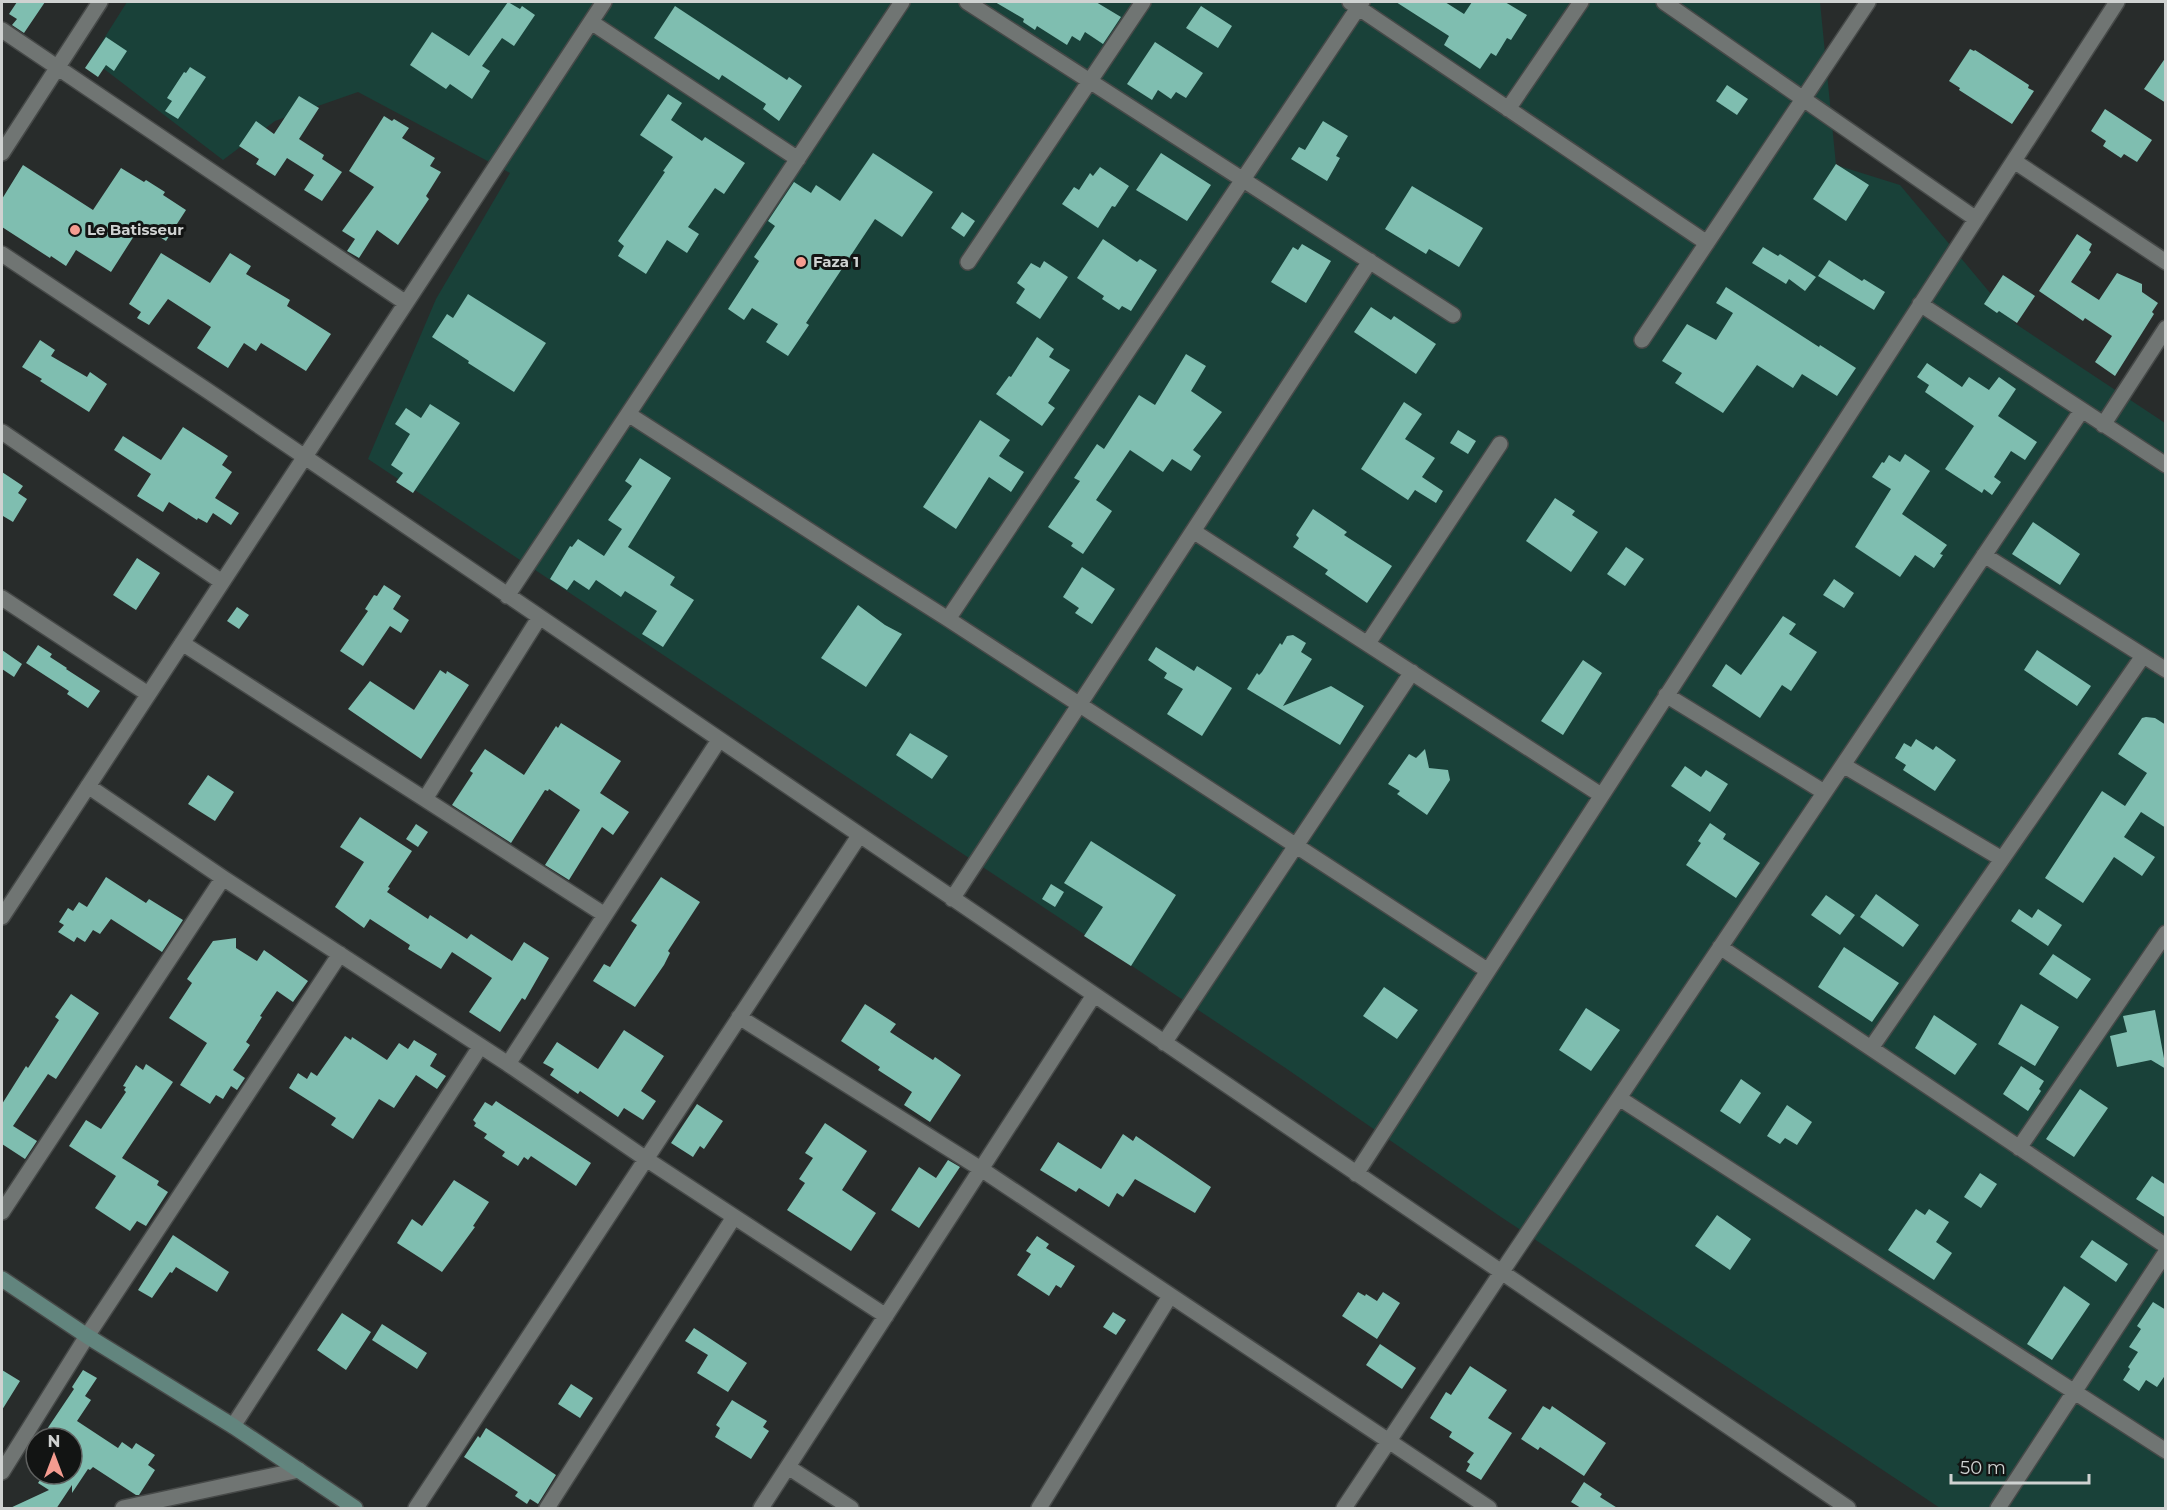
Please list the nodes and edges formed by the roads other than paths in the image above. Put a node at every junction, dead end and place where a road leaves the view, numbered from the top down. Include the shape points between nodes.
1 (100, 2) edge
2 (604, 2) edge
3 (902, 2) edge
4 (967, 2) edge
5 (1143, 2) edge
6 (1581, 2) edge
7 (1664, 2) edge
8 (1868, 2) edge
9 (2117, 2) edge
10 (1357, 3) edge
11 (591, 22) junction
12 (2, 30) edge
13 (57, 68) junction
14 (1090, 81) junction
15 (1803, 98) junction
16 (1508, 109) junction
17 (2, 153) edge
18 (798, 159) junction
19 (2013, 160) junction
20 (1243, 179) junction
21 (1976, 219) junction
22 (1707, 243) junction
23 (2, 254) edge
24 (1370, 261) junction
25 (968, 262) dead end
26 (2166, 262) edge
27 (406, 303) junction
28 (1920, 304) junction
29 (1453, 315) dead end
30 (2166, 328) edge
31 (1642, 340) dead end
32 (2082, 410) junction
33 (628, 414) junction
34 (2103, 425) junction
35 (2, 432) edge
36 (1500, 444) dead end
37 (304, 458) junction
38 (2166, 465) edge
39 (1193, 531) junction
40 (1984, 555) junction
41 (222, 582) junction
42 (507, 596) junction
43 (2, 598) edge
44 (539, 618) junction
45 (948, 619) junction
46 (182, 643) junction
47 (1368, 643) junction
48 (2143, 656) junction
49 (2166, 670) edge
50 (1412, 672) junction
51 (148, 694) junction
52 (1666, 695) junction
53 (1079, 705) junction
54 (719, 741) junction
55 (1843, 765) junction
56 (88, 786) junction
57 (1824, 792) junction
58 (1602, 795) junction
59 (425, 798) junction
60 (859, 836) junction
61 (1296, 846) junction
62 (2002, 859) junction
63 (223, 878) junction
64 (952, 899) junction
65 (604, 915) junction
66 (2, 917) edge
67 (2166, 933) edge
68 (1720, 947) junction
69 (340, 954) junction
70 (1487, 970) junction
71 (1094, 996) junction
72 (739, 1017) junction
73 (1164, 1043) junction
74 (480, 1047) junction
75 (1871, 1048) junction
76 (508, 1064) junction
77 (1618, 1098) junction
78 (2019, 1148) junction
79 (646, 1159) junction
80 (981, 1169) junction
81 (1356, 1174) junction
82 (2, 1212) edge
83 (734, 1217) junction
84 (2166, 1246) edge
85 (2166, 1252) edge
86 (1501, 1272) junction
87 (2, 1279) edge
88 (1170, 1296) junction
89 (886, 1316) junction
90 (87, 1336) junction
91 (2074, 1393) junction
92 (233, 1426) junction
93 (1388, 1442) junction
94 (2166, 1451) edge
95 (788, 1467) junction
96 (299, 1470) junction
97 (2, 1472) edge
98 (123, 1509) edge
99 (355, 1509) edge
100 (416, 1509) edge
101 (547, 1509) edge
102 (761, 1509) edge
103 (851, 1509) edge
104 (1039, 1509) edge
105 (1344, 1509) edge
106 (1489, 1509) edge
107 (1848, 1509) edge
108 (1998, 1509) edge

1 - 13 street
2 - 11 street
3 - 18 street
4 - 14 street
5 - 14 street
6 - 16 street
7 - 15 street
8 - 15 street
9 - 19 street
10 - 16 street
10 - 20 street
11 - 18 street
11 - 27 street
12 - 13 street
13 - 17 street
13 - 27 street
14 - 20 street
14 - 25 street
15 - 21 street
15 - 22 street
16 - 22 street
18 - 33 street
19 - 21 street
19 - 26 street
20 - 24 street
20 - 45 street
21 - 28 street
22 - 31 street
23 - 37 street
24 - 29 street
24 - 39 street
27 - 37 street
28 - 32 street
28 - 52 street
30 - 34 street
32 - 34 street
32 - 40 street
33 - 42 street
33 - 45 street
34 - 38 street
35 - 41 street
36 - 47 street
37 - 41 street
37 - 42 street
39 - 47 street
39 - 53 street
40 - 48 street
40 - 55 street
41 - 46 street
42 - 44 street
43 - 51 street
44 - 54 street
44 - 59 street
45 - 53 street
46 - 51 street
46 - 59 street
47 - 50 street
48 - 49 street
48 - 62 street
50 - 58 street
50 - 61 street
51 - 56 street
52 - 57 street
52 - 58 street
53 - 61 street
53 - 64 street
54 - 60 street
54 - 65 street
55 - 57 street
55 - 62 street
56 - 63 street
56 - 66 street
57 - 68 street
58 - 70 street
59 - 65 street
60 - 64 street
60 - 72 street
61 - 70 street
61 - 73 street
62 - 75 street
63 - 69 street
63 - 82 street
64 - 71 street
65 - 76 street
67 - 78 street
68 - 75 street
68 - 77 street
69 - 74 street
69 - 90 street
70 - 81 street
71 - 73 street
71 - 80 street
72 - 79 street
72 - 80 street
73 - 81 street
74 - 76 street
74 - 92 street
75 - 78 street
76 - 79 street
77 - 86 street
77 - 91 street
78 - 84 street
79 - 83 street
79 - 100 street
80 - 88 street
80 - 89 street
81 - 86 street
83 - 89 street
83 - 101 street
85 - 91 street
86 - 93 street
86 - 107 street
87 - 90 street
88 - 93 street
88 - 104 street
89 - 95 street
90 - 92 street
90 - 97 street
91 - 94 street
91 - 108 street
92 - 96 street
93 - 105 street
93 - 106 street
95 - 102 street
95 - 103 street
96 - 98 street
96 - 99 street

